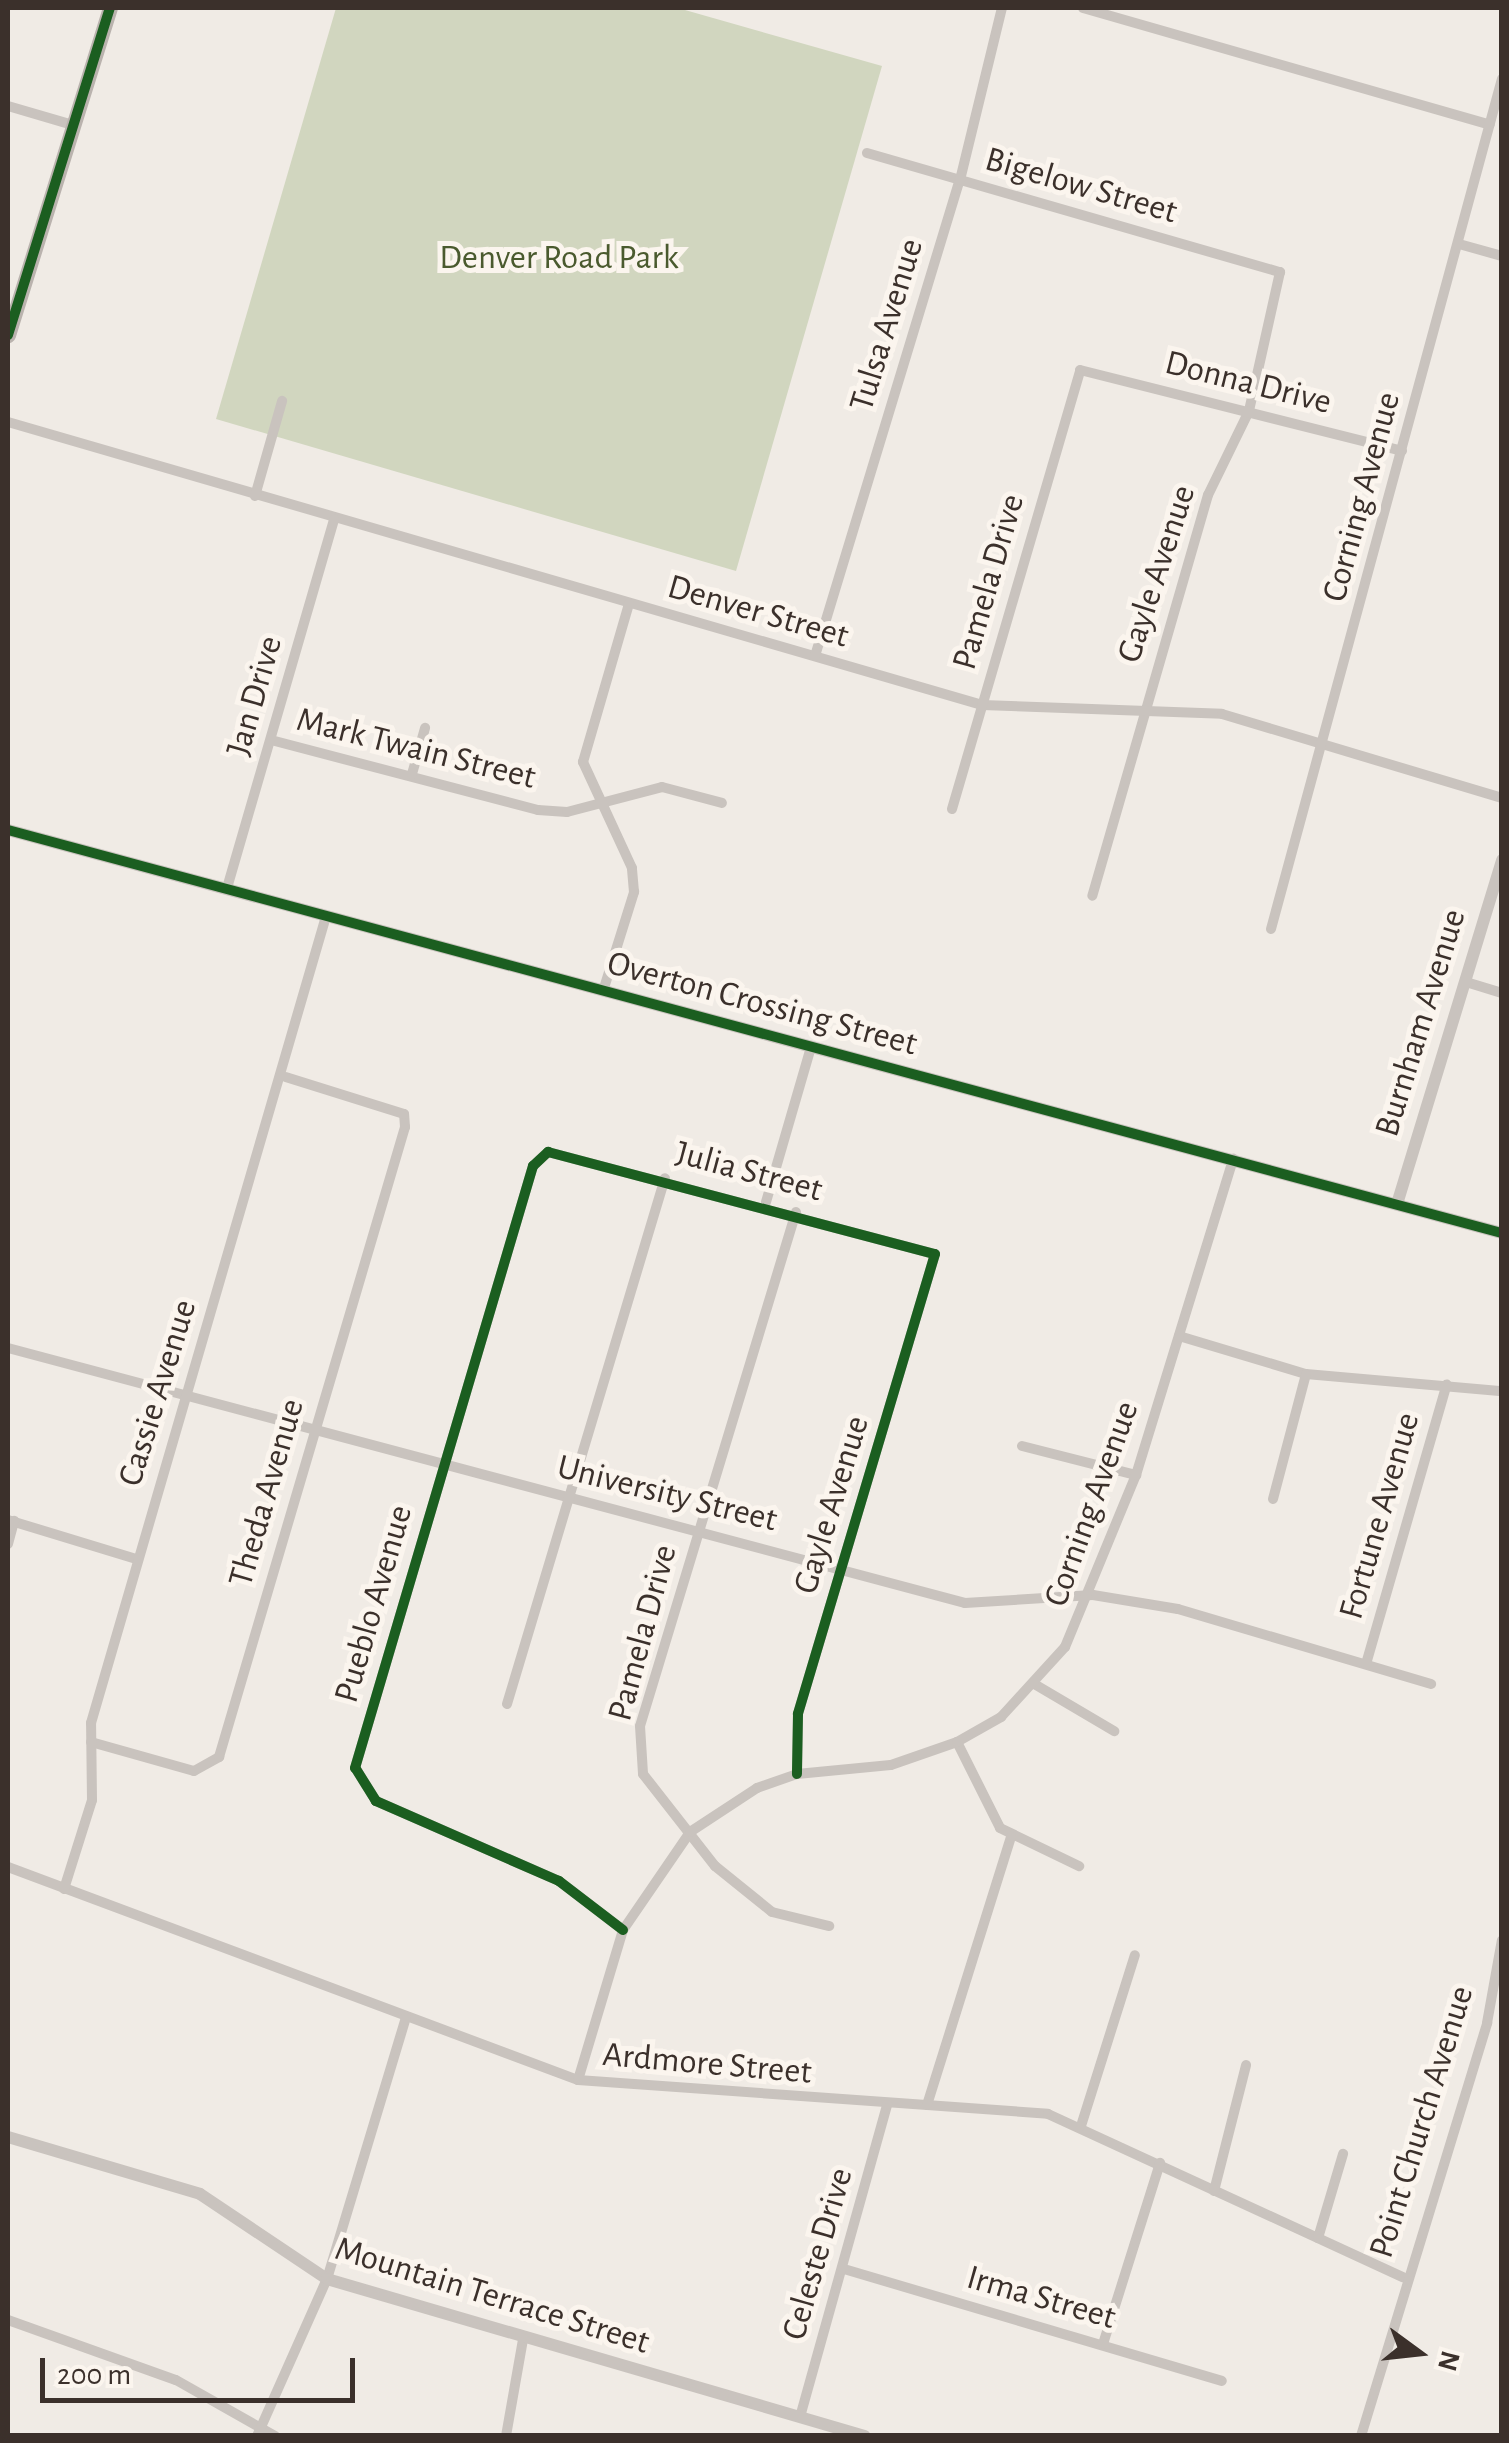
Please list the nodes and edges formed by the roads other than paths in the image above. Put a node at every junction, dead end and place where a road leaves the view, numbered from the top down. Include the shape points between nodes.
1 (110, 8) edge
2 (1002, 8) edge
3 (1083, 8) edge
4 (1502, 79) edge
5 (8, 106) edge
6 (1490, 125) junction
7 (73, 126) junction
8 (866, 153) dead end
9 (960, 180) junction
10 (1459, 244) junction
11 (1502, 256) edge
12 (1280, 272) joint
13 (15, 287) edge
14 (8, 335) edge
15 (1080, 370) joint
16 (282, 400) dead end
17 (1249, 411) junction
18 (8, 422) edge
19 (1402, 451) junction
20 (255, 496) junction
21 (334, 519) junction
22 (628, 604) junction
23 (815, 656) junction
24 (1145, 704) junction
25 (982, 705) junction
26 (425, 728) dead end
27 (271, 740) junction
28 (1325, 746) junction
29 (412, 774) junction
30 (1502, 798) edge
31 (594, 800) junction
32 (722, 803) dead end
33 (952, 810) dead end
34 (8, 830) edge
35 (1502, 860) edge
36 (227, 888) junction
37 (1092, 896) dead end
38 (326, 916) junction
39 (1272, 929) dead end
40 (1466, 982) junction
41 (604, 988) junction
42 (1502, 992) edge
43 (811, 1046) junction
44 (286, 1077) junction
45 (548, 1152) joint
46 (1234, 1159) junction
47 (665, 1178) junction
48 (766, 1202) junction
49 (1397, 1204) junction
50 (796, 1212) junction
51 (1502, 1233) edge
52 (935, 1254) joint
53 (1179, 1336) junction
54 (8, 1348) edge
55 (1306, 1374) junction
56 (1448, 1384) junction
57 (1502, 1390) edge
58 (186, 1395) junction
59 (314, 1428) junction
60 (1022, 1446) dead end
61 (443, 1465) junction
62 (1136, 1475) junction
63 (568, 1497) junction
64 (1273, 1498) dead end
65 (11, 1520) edge
66 (700, 1530) junction
67 (8, 1544) edge
68 (136, 1558) junction
69 (841, 1569) junction
70 (1093, 1596) junction
71 (1366, 1664) junction
72 (1431, 1684) dead end
73 (1036, 1685) junction
74 (507, 1704) dead end
75 (1114, 1730) dead end
76 (91, 1742) junction
77 (957, 1742) junction
78 (797, 1774) junction
79 (690, 1832) junction
80 (1011, 1837) junction
81 (1080, 1866) dead end
82 (8, 1867) edge
83 (64, 1888) junction
84 (830, 1926) dead end
85 (623, 1930) junction
86 (1502, 1940) edge
87 (1134, 1954) dead end
88 (406, 2018) junction
89 (1246, 2065) dead end
90 (578, 2080) junction
91 (887, 2105) junction
92 (928, 2105) junction
93 (1081, 2126) junction
94 (8, 2137) edge
95 (1344, 2154) dead end
96 (1160, 2163) junction
97 (1214, 2190) junction
98 (1318, 2238) junction
99 (844, 2269) junction
100 (1403, 2277) junction
101 (327, 2279) junction
102 (8, 2320) edge
103 (523, 2340) junction
104 (1103, 2344) junction
105 (1222, 2381) dead end
106 (800, 2417) junction
107 (258, 2433) edge
108 (275, 2436) edge
109 (506, 2436) edge
110 (865, 2436) edge
111 (1362, 2436) edge

1 - 7 main road
2 - 9 street, Tulsa Avenue
3 - 6 street
4 - 6 street, Corning Avenue
5 - 7 street
6 - 10 street, Corning Avenue
7 - 13 main road
8 - 9 street, Bigelow Street
9 - 12 street, Bigelow Street
9 - 23 street, Tulsa Avenue
10 - 11 street
10 - 19 street, Corning Avenue
12 - 17 street, Gayle Avenue
13 - 14 main road
15 - 17 street, Donna Drive
15 - 25 street, Pamela Drive
16 - 20 street
17 - 19 street, Donna Drive
17 - 24 street, Gayle Avenue via 1208,495
18 - 20 street, Denver Street
19 - 28 street, Corning Avenue
20 - 21 street, Denver Street
21 - 22 street, Denver Street
21 - 27 street, Jan Drive
22 - 23 street, Denver Street
22 - 31 street via 584,762
23 - 25 street, Denver Street
24 - 25 street, Denver Street
24 - 28 street, Denver Street via 1222,714
24 - 37 street, Gayle Avenue
25 - 33 street, Pamela Drive
26 - 29 street
27 - 29 street, Mark Twain Street
27 - 36 street, Jan Drive
28 - 30 street, Denver Street
28 - 39 street, Corning Avenue
29 - 31 street, Mark Twain Street via 538,810 567,812
31 - 32 street, Mark Twain Street via 662,787
31 - 41 street via 632,868 634,892
34 - 36 street, Overton Crossing Street
35 - 40 street, Burnham Avenue
36 - 38 street, Overton Crossing Street
38 - 41 street, Overton Crossing Street
38 - 44 street, Cassie Avenue
40 - 42 street
40 - 49 street, Burnham Avenue
41 - 43 street, Overton Crossing Street
43 - 46 street, Overton Crossing Street
43 - 48 street
44 - 58 street, Cassie Avenue
44 - 59 street, Theda Avenue via 404,1114
45 - 47 street, Julia Street
45 - 61 street, Pueblo Avenue via 532,1166
46 - 49 street, Overton Crossing Street
46 - 53 street, Corning Avenue
47 - 48 street, Julia Street
47 - 63 street
48 - 50 street, Julia Street
49 - 51 street, Overton Crossing Street
50 - 52 street, Julia Street
50 - 66 street, Pamela Drive
52 - 69 street, Gayle Avenue
53 - 55 street
53 - 62 street, Corning Avenue
54 - 58 street, University Street
55 - 56 street
55 - 64 street
56 - 57 street
56 - 71 street, Fortune Avenue
58 - 59 street, University Street
58 - 68 street, Cassie Avenue
59 - 61 street, University Street
59 - 76 street, Theda Avenue via 219,1758 194,1771
60 - 62 street
61 - 63 street, University Street
61 - 85 street, Pueblo Avenue via 355,1768 358,1786 559,1881
62 - 70 street, Corning Avenue
63 - 66 street, University Street
63 - 74 street
65 - 67 street
65 - 68 street
66 - 69 street, University Street
66 - 79 street, Pamela Drive via 640,1726 643,1774
68 - 76 street, Cassie Avenue
69 - 70 street, University Street via 978,1604
69 - 78 street, Gayle Avenue via 798,1714
70 - 71 street, University Street via 1178,1609
70 - 73 street, Corning Avenue
71 - 72 street, University Street
73 - 75 street
73 - 77 street, Corning Avenue
76 - 83 street, Cassie Avenue via 92,1800
77 - 78 street, Corning Avenue via 891,1765
77 - 80 street
78 - 79 street, Corning Avenue via 757,1788
79 - 84 street, Pamela Drive via 772,1912
79 - 85 street, Corning Avenue
80 - 81 street
80 - 92 street
82 - 83 street, Ardmore Street
83 - 88 street, Ardmore Street
85 - 90 street, Corning Avenue
86 - 100 street, Point Church Avenue via 1486,2024
87 - 93 street
88 - 90 street, Ardmore Street
88 - 101 street
89 - 97 street
90 - 91 street, Ardmore Street
91 - 92 street, Ardmore Street
91 - 99 street, Celeste Drive
92 - 93 street, Ardmore Street
93 - 96 street, Ardmore Street
94 - 101 street, Mountain Terrace Street via 200,2194
95 - 98 street
96 - 97 street, Ardmore Street
96 - 104 street
97 - 98 street, Ardmore Street
98 - 100 street, Ardmore Street
99 - 104 street, Irma Street
99 - 106 street, Celeste Drive
100 - 111 street, Point Church Avenue
101 - 103 street, Mountain Terrace Street
101 - 107 street
102 - 107 street via 176,2380
103 - 106 street, Mountain Terrace Street
103 - 109 street
104 - 105 street, Irma Street
106 - 110 street, Mountain Terrace Street
107 - 108 street

